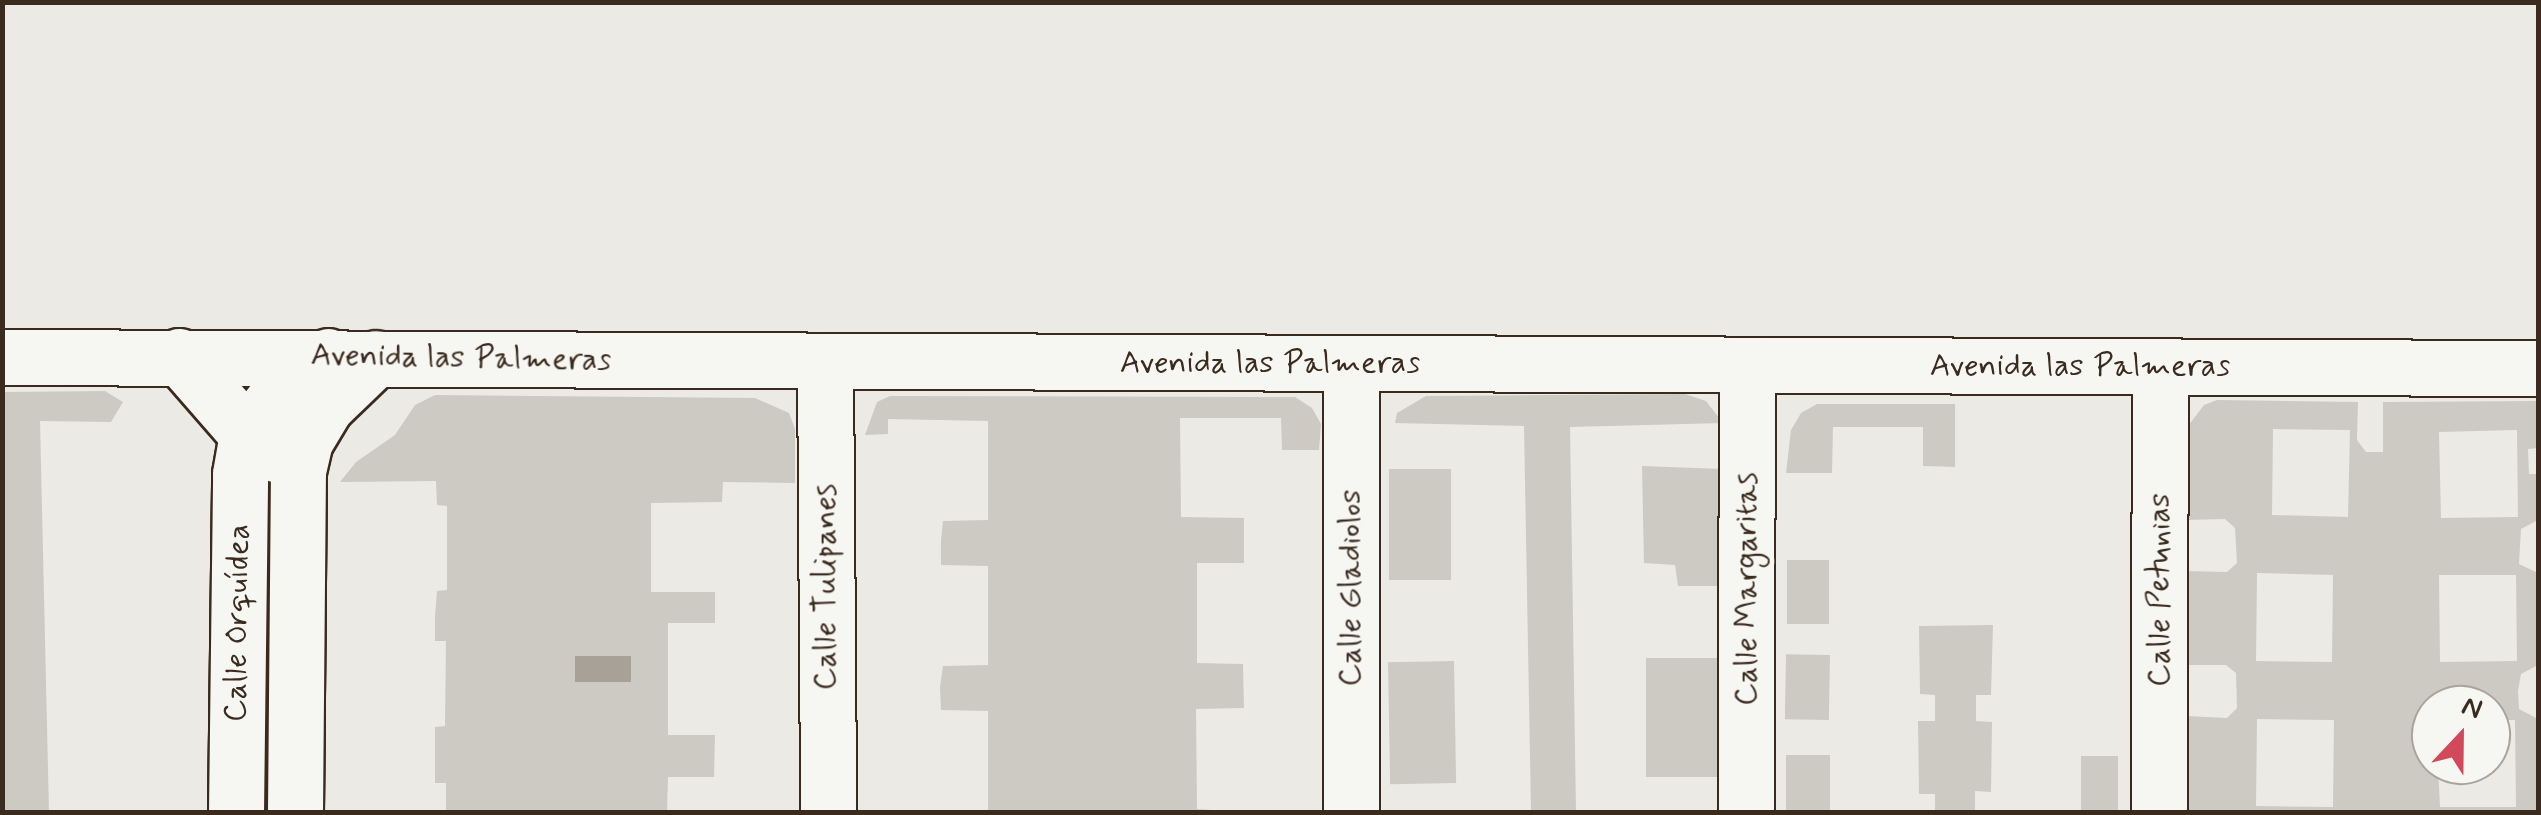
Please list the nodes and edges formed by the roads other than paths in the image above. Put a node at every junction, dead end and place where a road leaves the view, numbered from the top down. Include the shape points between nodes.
1 (179, 356) junction
2 (2, 357) edge
3 (352, 357) junction
4 (824, 362) junction
5 (1351, 363) junction
6 (1748, 365) junction
7 (2160, 367) junction
8 (2538, 368) edge
9 (247, 434) junction
10 (298, 471) junction
11 (236, 812) edge
12 (295, 812) edge
13 (828, 812) edge
14 (1351, 812) edge
15 (1746, 812) edge
16 (2159, 812) edge

1 - 2 street, Avenida las Palmeras
1 - 3 street, Avenida las Palmeras
1 - 9 street
3 - 4 street, Avenida las Palmeras
3 - 9 street, Calle Orquídea via 288,380
3 - 10 street, Calle Orquídea via 305,441
4 - 5 street, Avenida las Palmeras
4 - 13 street, Calle Tulipanes
5 - 6 street, Avenida las Palmeras
5 - 14 street, Calle Gladiolos
6 - 7 street, Avenida las Palmeras
6 - 15 street, Calle Margaritas
7 - 8 street, Avenida las Palmeras
7 - 16 street, Calle Petunias
9 - 10 street
9 - 11 street, Calle Orquídea via 239,490
10 - 12 street, Calle Orquídea

